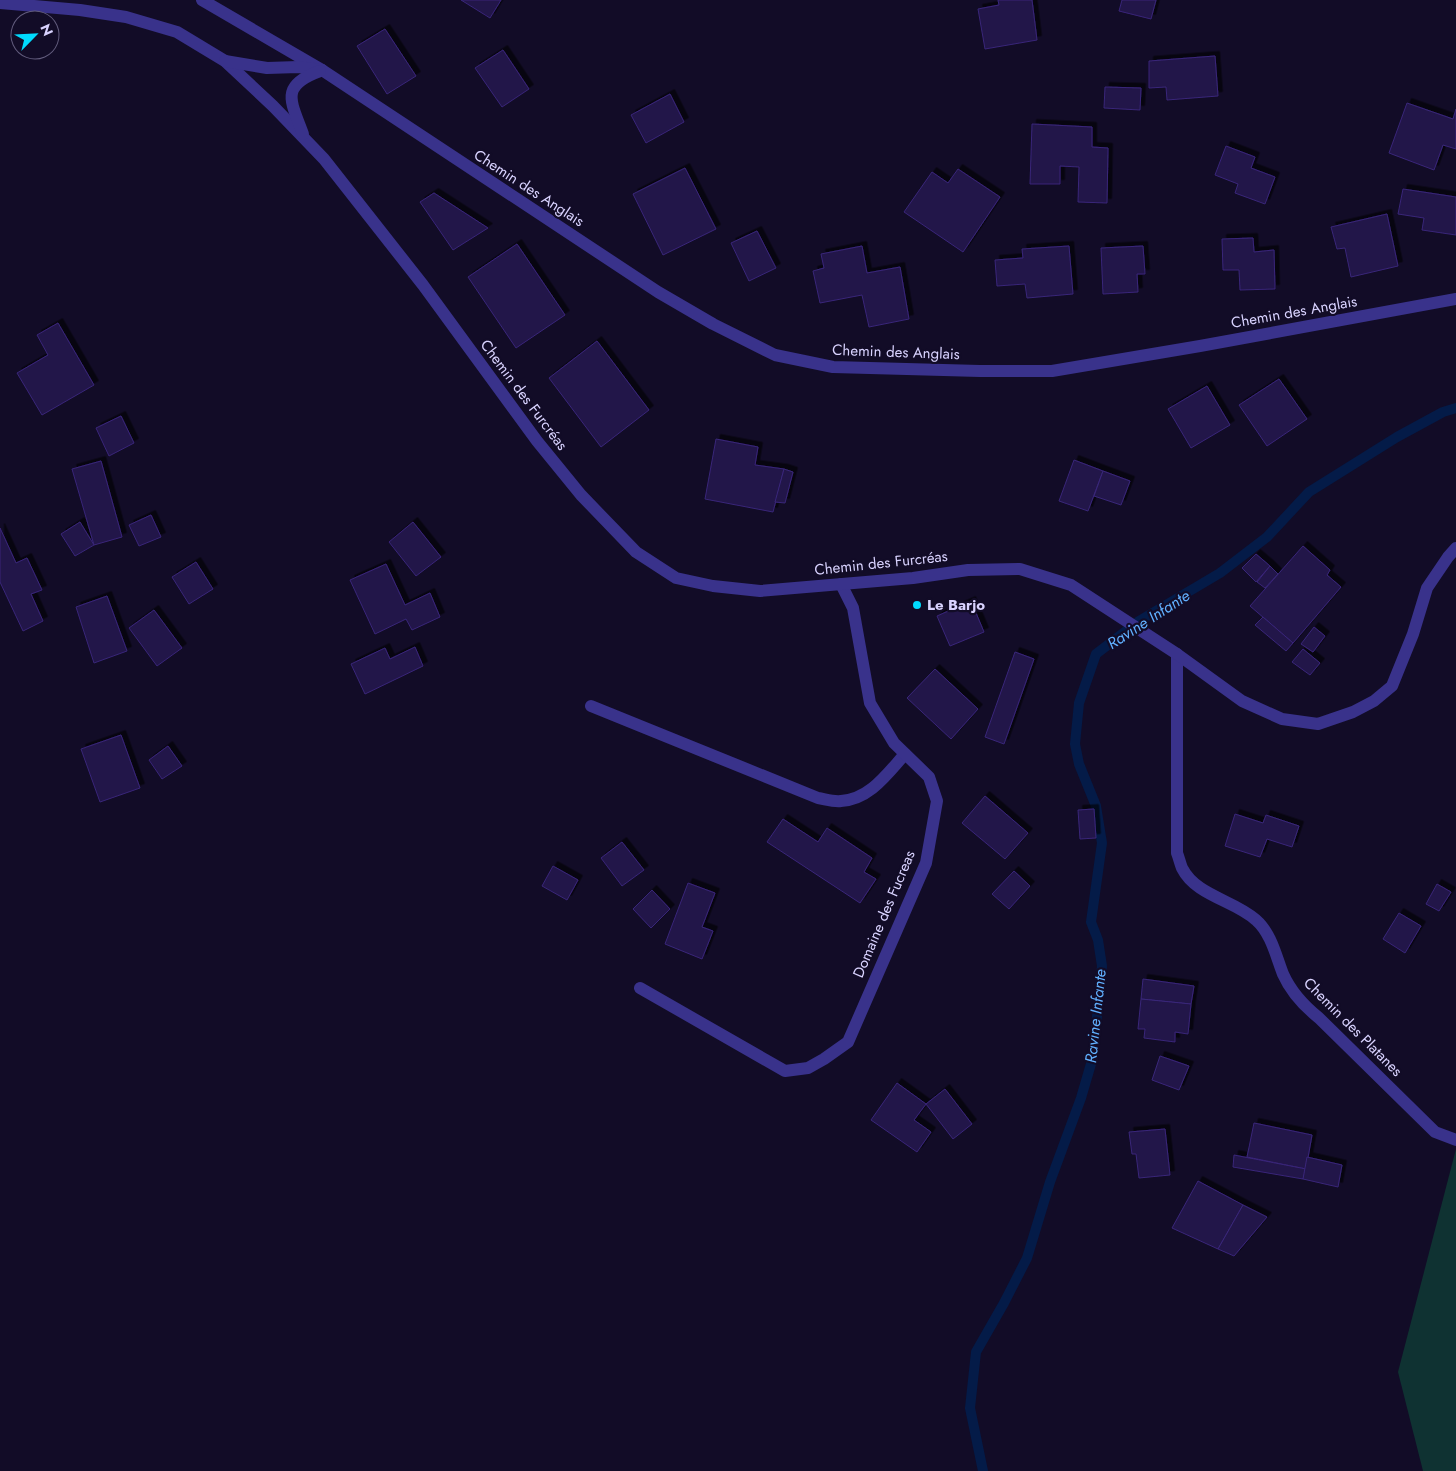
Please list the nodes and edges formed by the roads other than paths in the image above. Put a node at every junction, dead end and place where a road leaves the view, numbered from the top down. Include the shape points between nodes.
1 (202, 0) edge
2 (0, 3) edge
3 (225, 61) junction
4 (322, 70) junction
5 (306, 140) junction
6 (1456, 299) edge
7 (1456, 548) edge
8 (840, 584) junction
9 (1177, 654) junction
10 (591, 706) dead end
11 (905, 754) junction
12 (640, 988) dead end
13 (1456, 1140) edge

1 - 4 street, Chemin des Anglais
2 - 3 street, Chemin des Furcréas via 126,17 176,32
3 - 4 street, Chemin des Anglais via 267,68
3 - 5 street, Chemin des Furcréas
4 - 5 street via 309,75 293,88 291,101
4 - 6 street, Chemin des Anglais via 658,292 713,324 776,354 833,367 1052,371
5 - 8 street, Chemin des Furcréas via 422,285 537,442 581,495 636,552 676,578 713,586 760,591
7 - 9 street via 1427,588 1392,686 1353,712 1318,724 1282,719 1242,701
8 - 9 street, Chemin des Furcréas via 968,570 1020,569 1071,585
8 - 11 street, Domaine des Fucreas via 853,608 870,703 894,743
9 - 13 street, Chemin des Platanes via 1177,853 1182,868 1204,890 1257,920 1274,948 1290,988 1307,1009 1435,1132
10 - 11 street via 818,798 839,802 855,800 876,786
11 - 12 street, Domaine des Fucreas via 929,777 937,801 926,863 848,1042 808,1068 785,1071

